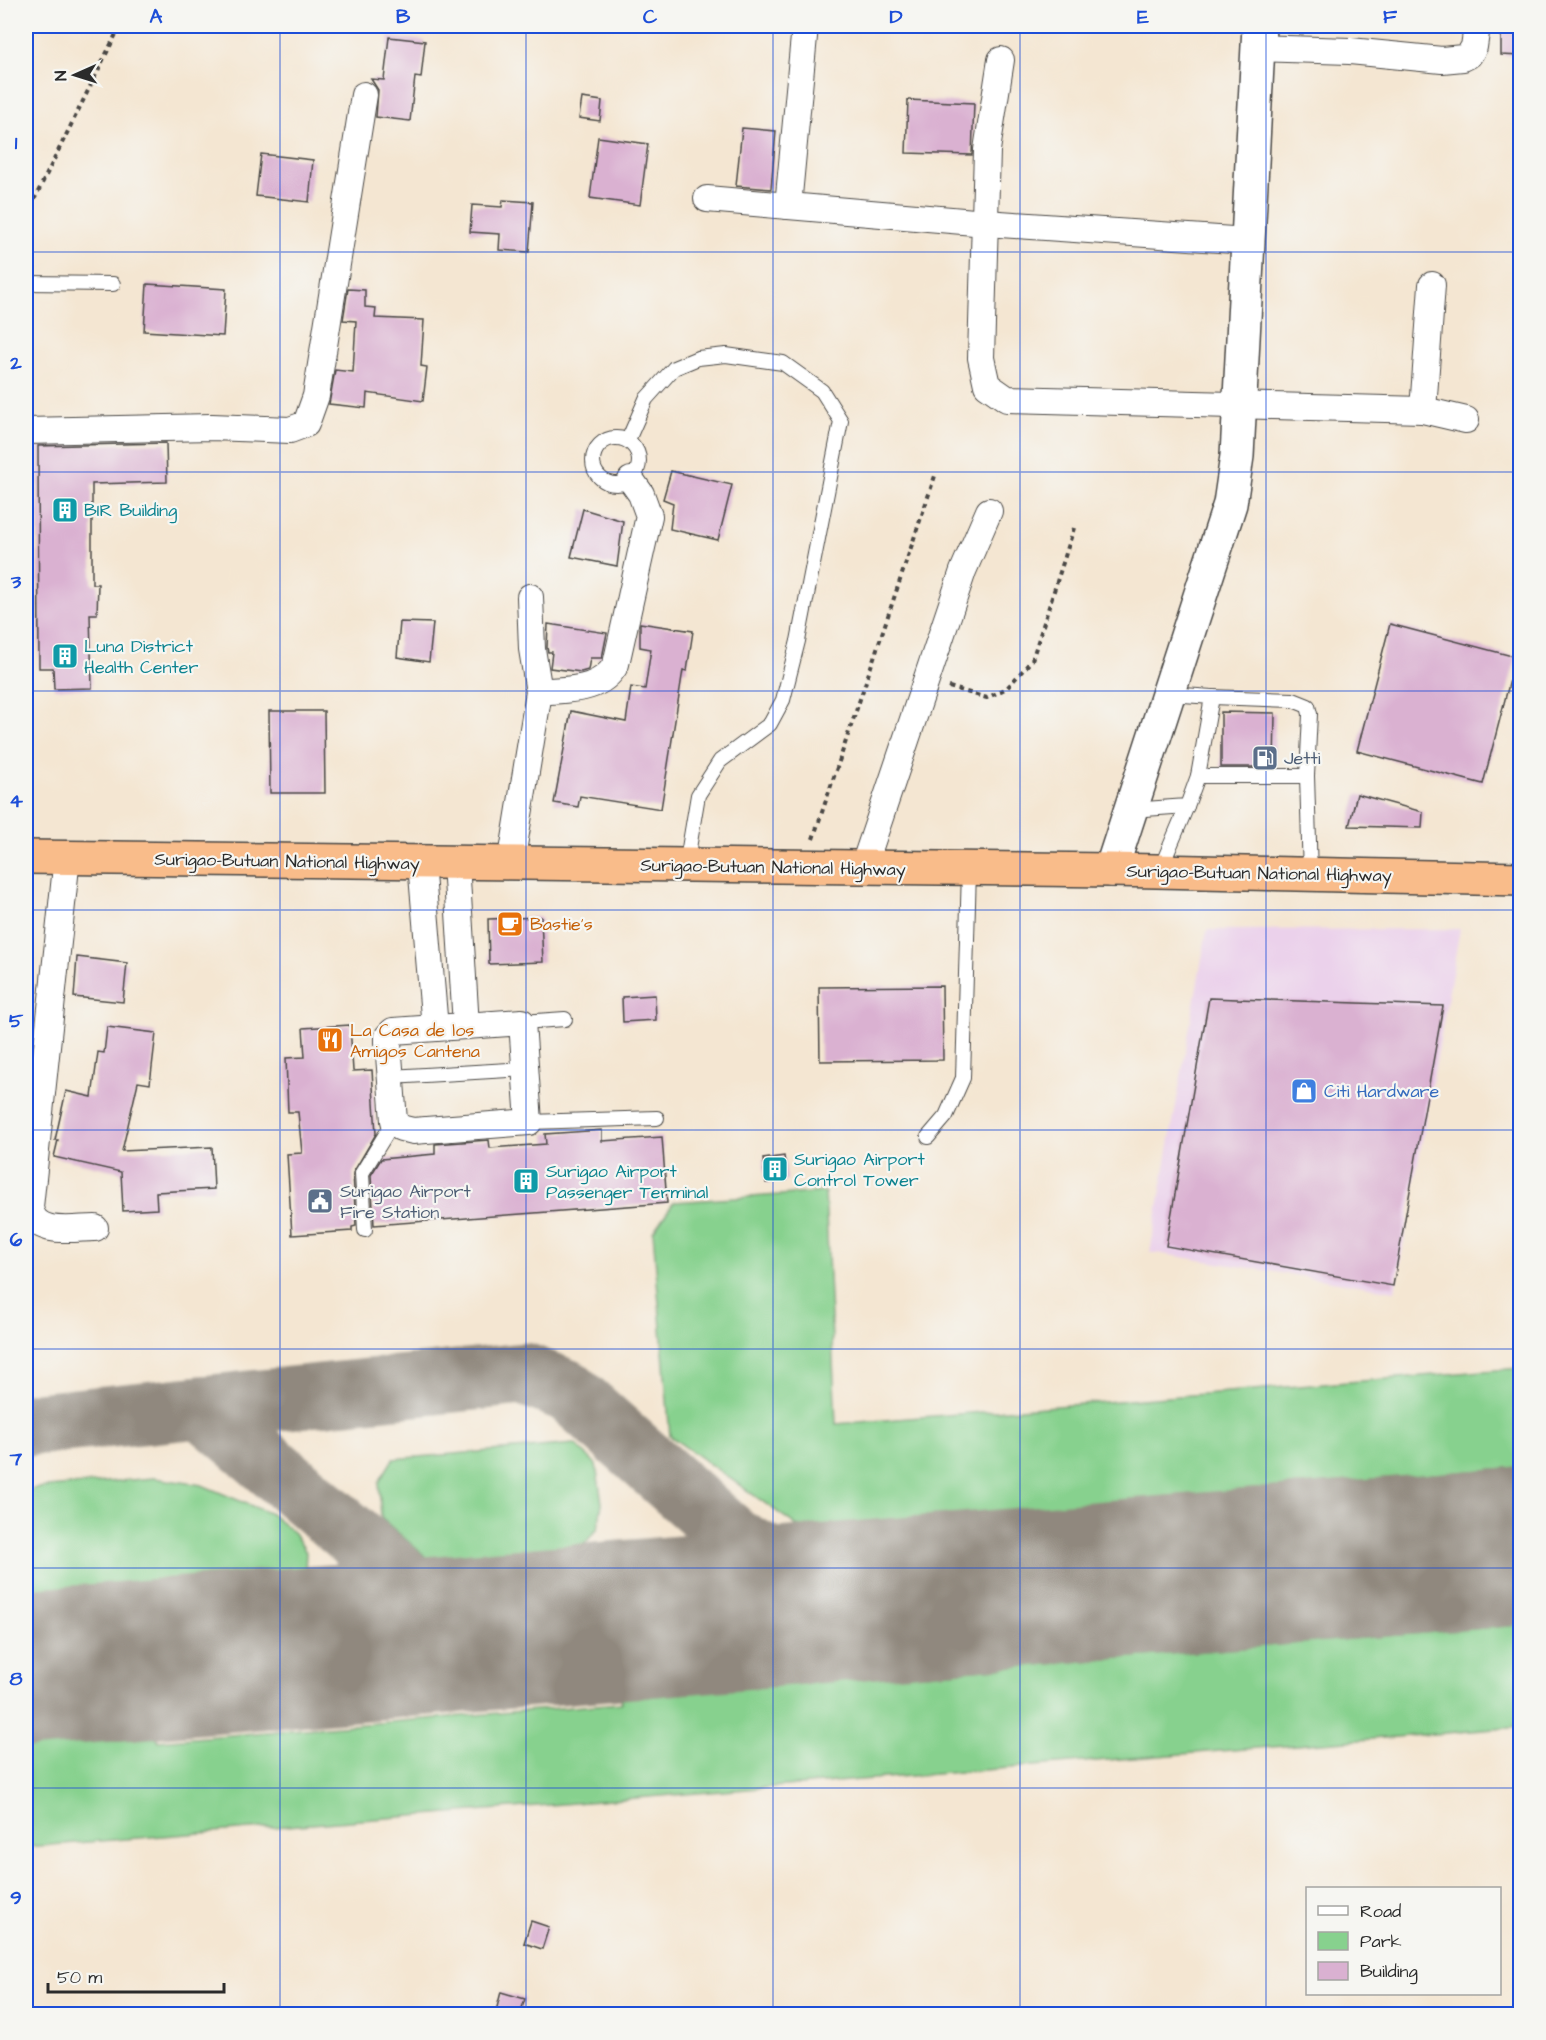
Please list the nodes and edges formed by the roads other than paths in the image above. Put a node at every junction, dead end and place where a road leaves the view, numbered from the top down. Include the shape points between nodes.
1 (805, 26) edge
2 (1477, 26) edge
3 (1258, 37) edge
4 (1001, 60) dead end
5 (364, 95) dead end
6 (707, 199) dead end
7 (788, 206) junction
8 (986, 223) junction
9 (1247, 241) junction
10 (26, 283) edge
11 (112, 284) dead end
12 (1432, 285) dead end
13 (1240, 405) junction
14 (1423, 410) junction
15 (1466, 420) dead end
16 (26, 431) edge
17 (628, 440) junction
18 (631, 480) junction
19 (989, 511) dead end
20 (530, 597) dead end
21 (539, 692) junction
22 (1168, 694) junction
23 (1212, 698) junction
24 (1198, 776) junction
25 (1307, 776) junction
26 (1186, 806) junction
27 (1131, 810) junction
28 (26, 857) edge
29 (67, 857) junction
30 (422, 862) junction
31 (456, 863) junction
32 (511, 864) junction
33 (686, 867) junction
34 (863, 868) junction
35 (969, 870) junction
36 (1111, 870) junction
37 (1159, 871) junction
38 (1310, 876) junction
39 (1521, 879) edge
40 (565, 1019) dead end
41 (522, 1022) junction
42 (466, 1026) junction
43 (435, 1028) junction
44 (525, 1069) junction
45 (391, 1077) junction
46 (657, 1118) dead end
47 (394, 1121) junction
48 (529, 1122) junction
49 (928, 1137) dead end
50 (95, 1227) dead end
51 (365, 1230) dead end

1 - 7 street
2 - 3 street via 1469,55 1453,60 1350,51
3 - 9 street
4 - 8 street via 987,150
5 - 16 street via 316,396 306,424 291,430 212,427
6 - 7 street
7 - 8 street
8 - 9 street
8 - 13 street via 981,358 987,384 1007,399
9 - 13 street
10 - 11 lane
12 - 14 street
13 - 14 street
13 - 22 street via 1230,504
14 - 15 street
17 - 18 lane via 640,460
17 - 18 lane via 605,440 595,451 593,466 608,483 624,484
17 - 33 lane via 646,399 674,368 698,358 726,355 783,363 822,391 841,421 783,700 770,724 720,761 698,795
18 - 21 street via 649,516 616,664 602,681 591,686
19 - 34 street via 963,571
20 - 21 street
21 - 32 street
22 - 23 lane
22 - 27 street
23 - 24 lane
23 - 25 lane via 1293,700 1308,706
24 - 25 lane
24 - 26 lane
25 - 38 lane
26 - 27 lane
26 - 37 lane
27 - 36 street
28 - 29 highway, Surigao-Butuan National Highway
29 - 30 highway, Surigao-Butuan National Highway
29 - 50 street via 30,1207 35,1221 42,1226
30 - 31 highway, Surigao-Butuan National Highway
30 - 43 street
31 - 32 highway, Surigao-Butuan National Highway
31 - 42 street
32 - 33 highway, Surigao-Butuan National Highway
33 - 34 highway, Surigao-Butuan National Highway
34 - 35 highway, Surigao-Butuan National Highway
35 - 36 highway, Surigao-Butuan National Highway
35 - 49 lane via 963,1078 946,1116
36 - 37 highway, Surigao-Butuan National Highway
37 - 38 highway, Surigao-Butuan National Highway
38 - 39 highway, Surigao-Butuan National Highway
40 - 41 lane
41 - 42 street
41 - 44 street
42 - 43 street
43 - 45 street via 400,1029 388,1036
44 - 45 lane
44 - 48 street
45 - 47 street
46 - 48 lane
47 - 48 street via 413,1131
47 - 51 lane via 362,1173

